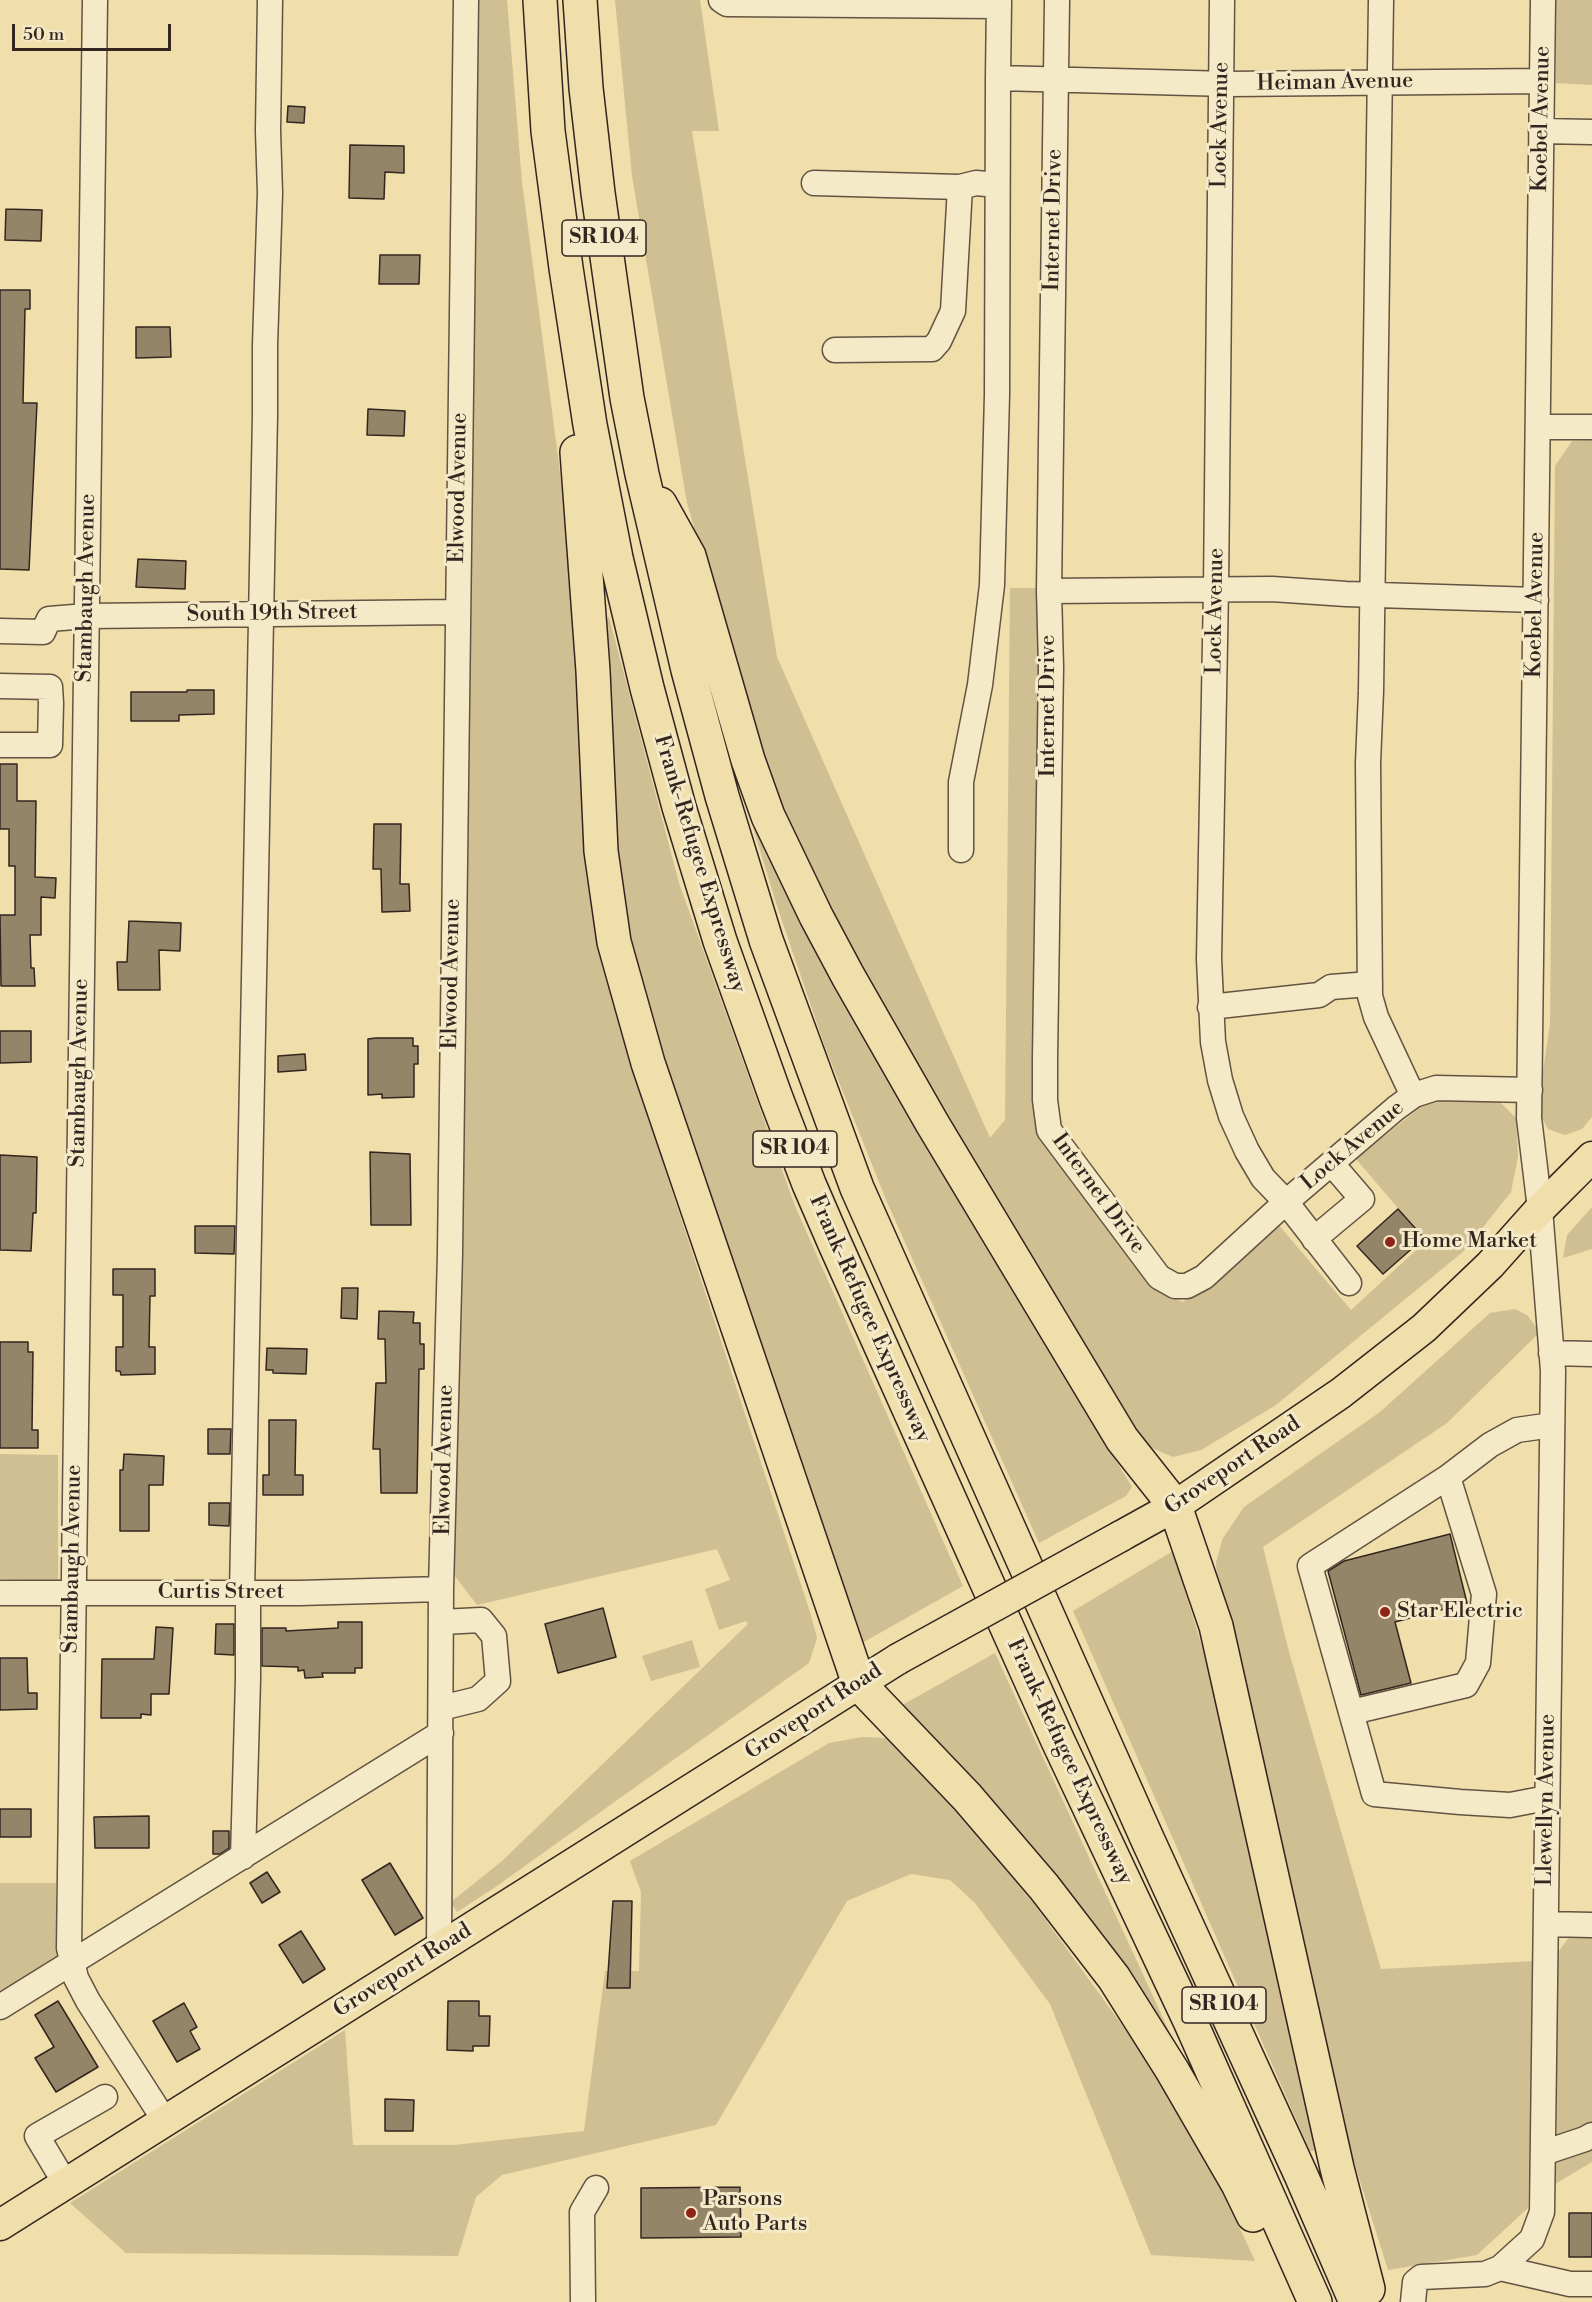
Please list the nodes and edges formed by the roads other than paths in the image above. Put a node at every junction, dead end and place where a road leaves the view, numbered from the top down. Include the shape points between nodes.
1 (95, 0) edge
2 (270, 0) edge
3 (466, 0) edge
4 (540, 0) edge
5 (580, 0) edge
6 (721, 0) edge
7 (1057, 0) edge
8 (1222, 0) edge
9 (1381, 0) edge
10 (1543, 0) edge
11 (853, 2) edge
12 (999, 3) edge
13 (998, 78) junction
14 (1056, 81) junction
15 (1542, 81) junction
16 (1379, 83) junction
17 (1221, 84) junction
18 (1542, 131) junction
19 (1592, 132) edge
20 (814, 183) dead end
21 (997, 185) junction
22 (960, 187) junction
23 (835, 350) dead end
24 (587, 404) junction
25 (1539, 427) junction
26 (1592, 427) edge
27 (642, 474) junction
28 (1216, 589) junction
29 (1049, 591) junction
30 (1372, 595) junction
31 (1536, 600) junction
32 (457, 612) junction
33 (260, 615) junction
34 (87, 616) junction
35 (0, 631) edge
36 (0, 686) edge
37 (85, 702) junction
38 (51, 703) junction
39 (0, 745) edge
40 (961, 850) dead end
41 (1370, 984) junction
42 (1210, 1007) junction
43 (1530, 1090) junction
44 (1413, 1096) junction
45 (1592, 1157) edge
46 (1332, 1164) junction
47 (1286, 1202) junction
48 (1540, 1209) junction
49 (1314, 1239) junction
50 (1349, 1283) dead end
51 (1175, 1286) joint
52 (1551, 1353) junction
53 (1592, 1354) edge
54 (1552, 1425) junction
55 (1448, 1477) junction
56 (1175, 1506) junction
57 (441, 1588) junction
58 (0, 1593) edge
59 (72, 1593) junction
60 (245, 1593) junction
61 (441, 1622) junction
62 (859, 1684) junction
63 (441, 1708) junction
64 (1352, 1712) junction
65 (441, 1733) junction
66 (1547, 1798) junction
67 (243, 1857) junction
68 (1546, 1924) junction
69 (1592, 1924) edge
70 (439, 1949) junction
71 (72, 1964) junction
72 (0, 2007) edge
73 (105, 2097) dead end
74 (165, 2121) junction
75 (1592, 2134) edge
76 (1543, 2153) junction
77 (65, 2183) junction
78 (1249, 2184) junction
79 (596, 2188) dead end
80 (0, 2225) edge
81 (1500, 2268) junction
82 (1592, 2284) edge
83 (583, 2302) edge
84 (1295, 2302) edge
85 (1315, 2302) edge
86 (1356, 2302) edge
87 (1371, 2302) edge
88 (1413, 2302) edge

1 - 34 street, Stambaugh Avenue
2 - 33 street via 270,193
3 - 32 street, Elwood Avenue
4 - 24 highway, Frank-Refugee Expressway / SR 104 via 548,131
5 - 27 highway, Frank-Refugee Expressway / SR 104 via 598,193 627,398
6 - 11 street via 727,4
7 - 14 street, Internet Drive
8 - 17 street, Lock Avenue
9 - 16 street
10 - 15 street, Koebel Avenue
11 - 12 street
12 - 13 street
13 - 14 street
13 - 21 street
14 - 17 street, Heiman Avenue
14 - 29 street, Internet Drive
15 - 16 street, Heiman Avenue
15 - 18 street, Koebel Avenue
16 - 17 street, Heiman Avenue
16 - 30 street
17 - 28 street, Lock Avenue
18 - 19 street
18 - 25 street, Koebel Avenue
20 - 22 street
21 - 22 street via 976,183
21 - 40 street via 998,395 992,585 980,685 961,782
22 - 23 street via 953,311 939,341 932,349
24 - 62 highway via 577,447 601,850 614,942 648,1063
24 - 78 highway, Frank-Refugee Expressway / SR 104 via 616,558 653,710 720,941 776,1098 809,1185 900,1392 1190,2021
25 - 26 street
25 - 31 street, Koebel Avenue
27 - 56 highway via 689,556 748,760 768,816 816,916 932,1124 1122,1439
27 - 86 highway, Frank-Refugee Expressway / SR 104 via 722,796 766,940 857,1188
28 - 29 street
28 - 30 street
28 - 42 street, Lock Avenue
29 - 51 street, Internet Drive via 1044,1058 1049,1130 1159,1277
30 - 31 street
30 - 41 street via 1368,763
31 - 43 street, Koebel Avenue
32 - 33 street, South 19th Street
32 - 57 street, Elwood Avenue via 450,1253
33 - 34 street, South 19th Street
33 - 60 street
34 - 35 street, South 19th Street via 49,619 43,632
34 - 37 street, Stambaugh Avenue
36 - 38 street via 50,687
37 - 38 street
37 - 59 street, Stambaugh Avenue
38 - 39 street via 50,745
41 - 42 street
41 - 44 street via 1376,1017
42 - 47 street, Lock Avenue via 1220,1080 1231,1116 1263,1178
43 - 44 street, Lock Avenue via 1436,1088
43 - 48 street, Koebel Avenue via 1529,1118
44 - 46 street, Lock Avenue
45 - 48 main road, Groveport Road
46 - 47 street, Lock Avenue
46 - 49 street via 1362,1199
47 - 49 street, Lock Avenue
47 - 51 street, Lock Avenue via 1204,1277 1187,1286
48 - 52 street, Llewellyn Avenue
48 - 56 main road, Groveport Road via 1490,1265 1424,1328 1341,1393
49 - 50 street, Lock Avenue
52 - 53 street
52 - 54 street, Llewellyn Avenue
54 - 55 street via 1517,1430
54 - 66 street, Llewellyn Avenue
55 - 64 street via 1310,1566
55 - 64 street via 1484,1594 1478,1663 1466,1685
56 - 62 main road, Groveport Road, bridge
56 - 87 highway via 1216,1626 1337,2168
57 - 60 street, Curtis Street
57 - 61 street, Elwood Avenue
58 - 59 street, Curtis Street
59 - 60 street, Curtis Street
59 - 71 street, Stambaugh Avenue
60 - 67 street via 248,1679
61 - 63 street, Elwood Avenue
61 - 63 street via 481,1620 494,1636 498,1681 478,1699
62 - 70 main road, Groveport Road
62 - 78 highway via 967,1797 1044,1887 1114,1978
63 - 65 street, Elwood Avenue
64 - 66 street via 1374,1794 1510,1805
65 - 67 street
65 - 70 street, Elwood Avenue
66 - 68 street, Llewellyn Avenue
67 - 71 street
68 - 69 street
68 - 76 street, Llewellyn Avenue
70 - 74 main road, Groveport Road
71 - 72 street
71 - 74 street, Stambaugh Avenue via 88,2001
73 - 77 street via 37,2136
74 - 77 main road, Groveport Road
75 - 76 street
76 - 81 street, Llewellyn Avenue via 1542,2212 1532,2239
77 - 80 main road, Groveport Road
78 - 84 highway
78 - 85 highway, Frank-Refugee Expressway / SR 104
79 - 83 street via 582,2212
81 - 82 street via 1570,2284
81 - 88 street, Llewellyn Avenue via 1485,2274 1421,2277 1415,2282

